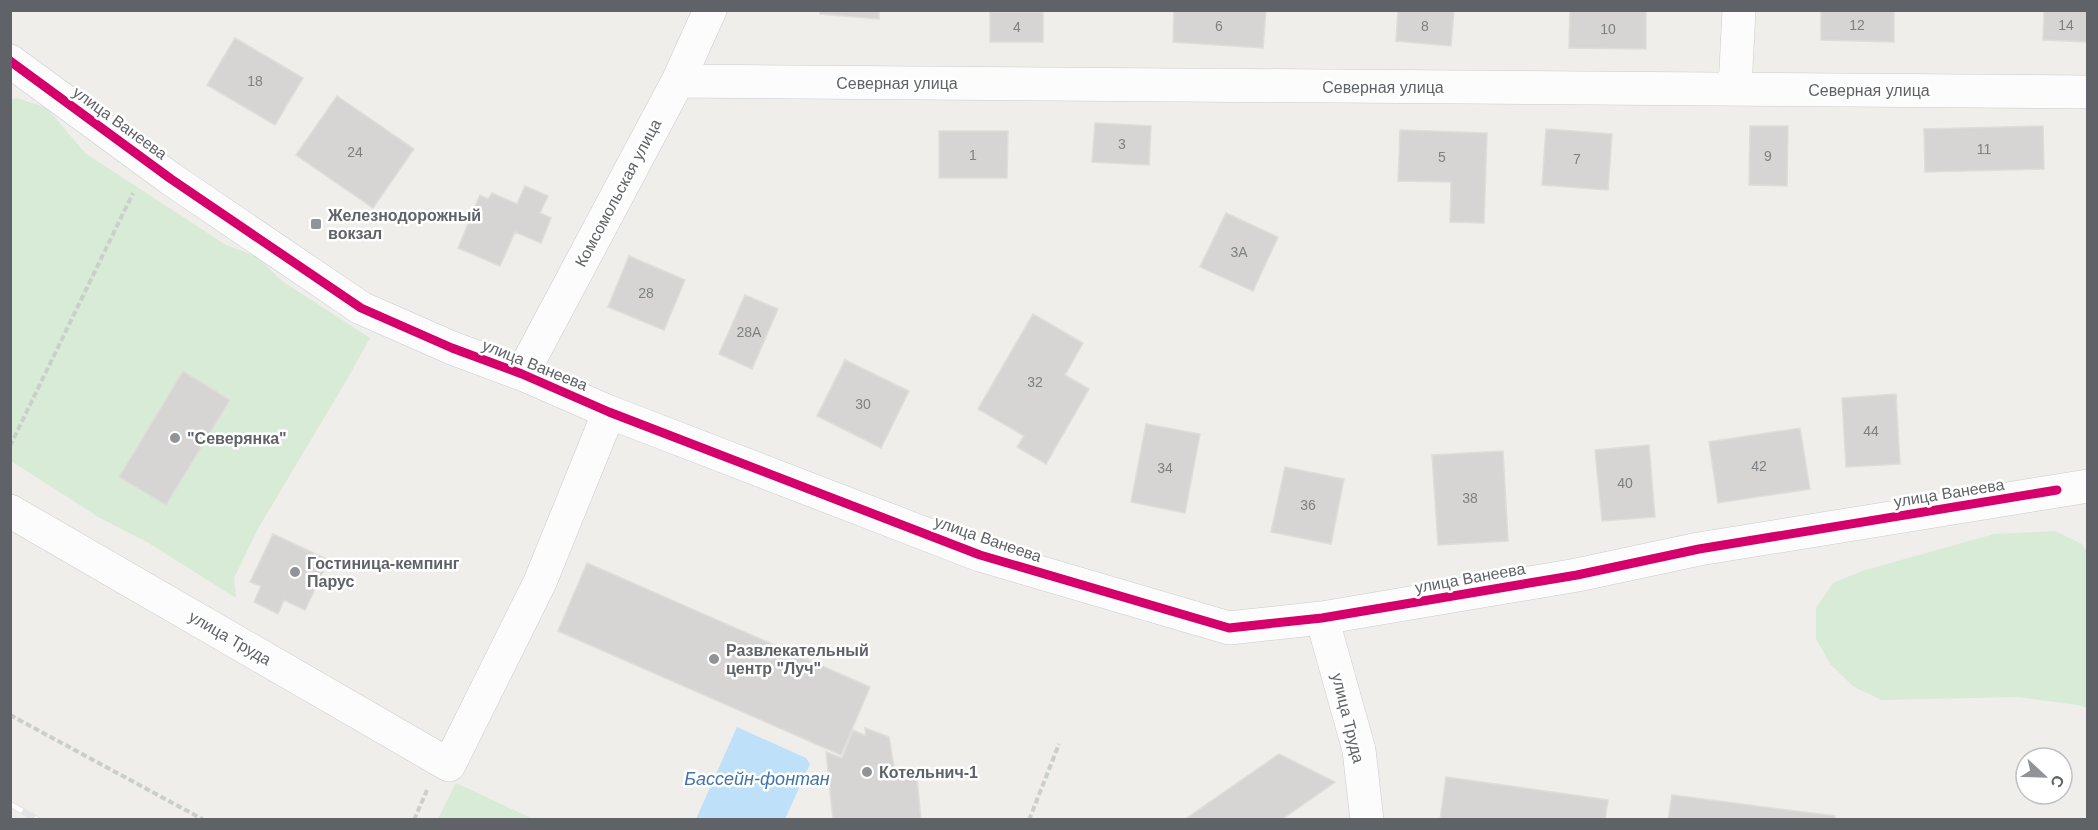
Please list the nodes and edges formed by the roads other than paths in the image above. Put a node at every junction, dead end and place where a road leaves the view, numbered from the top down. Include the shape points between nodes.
1 (710, 10) edge
2 (1739, 10) edge
3 (10, 61) edge
4 (678, 81) junction
5 (1735, 89) junction
6 (2088, 92) edge
7 (522, 374) junction
8 (609, 412) junction
9 (2072, 488) edge
10 (10, 511) edge
11 (1322, 618) junction
12 (1367, 819) edge

1 - 4 street, Комсомольская улица
2 - 5 street
3 - 7 street, улица Ванеева via 148,162 361,308
4 - 5 street, Северная улица
4 - 7 street, Комсомольская улица
5 - 6 street, Северная улица
7 - 8 street, улица Ванеева
8 - 10 street, улица Труда via 540,582 449,765
8 - 11 street, улица Ванеева via 980,555 1230,628
9 - 11 street, улица Ванеева
11 - 12 street, улица Труда via 1359,750

